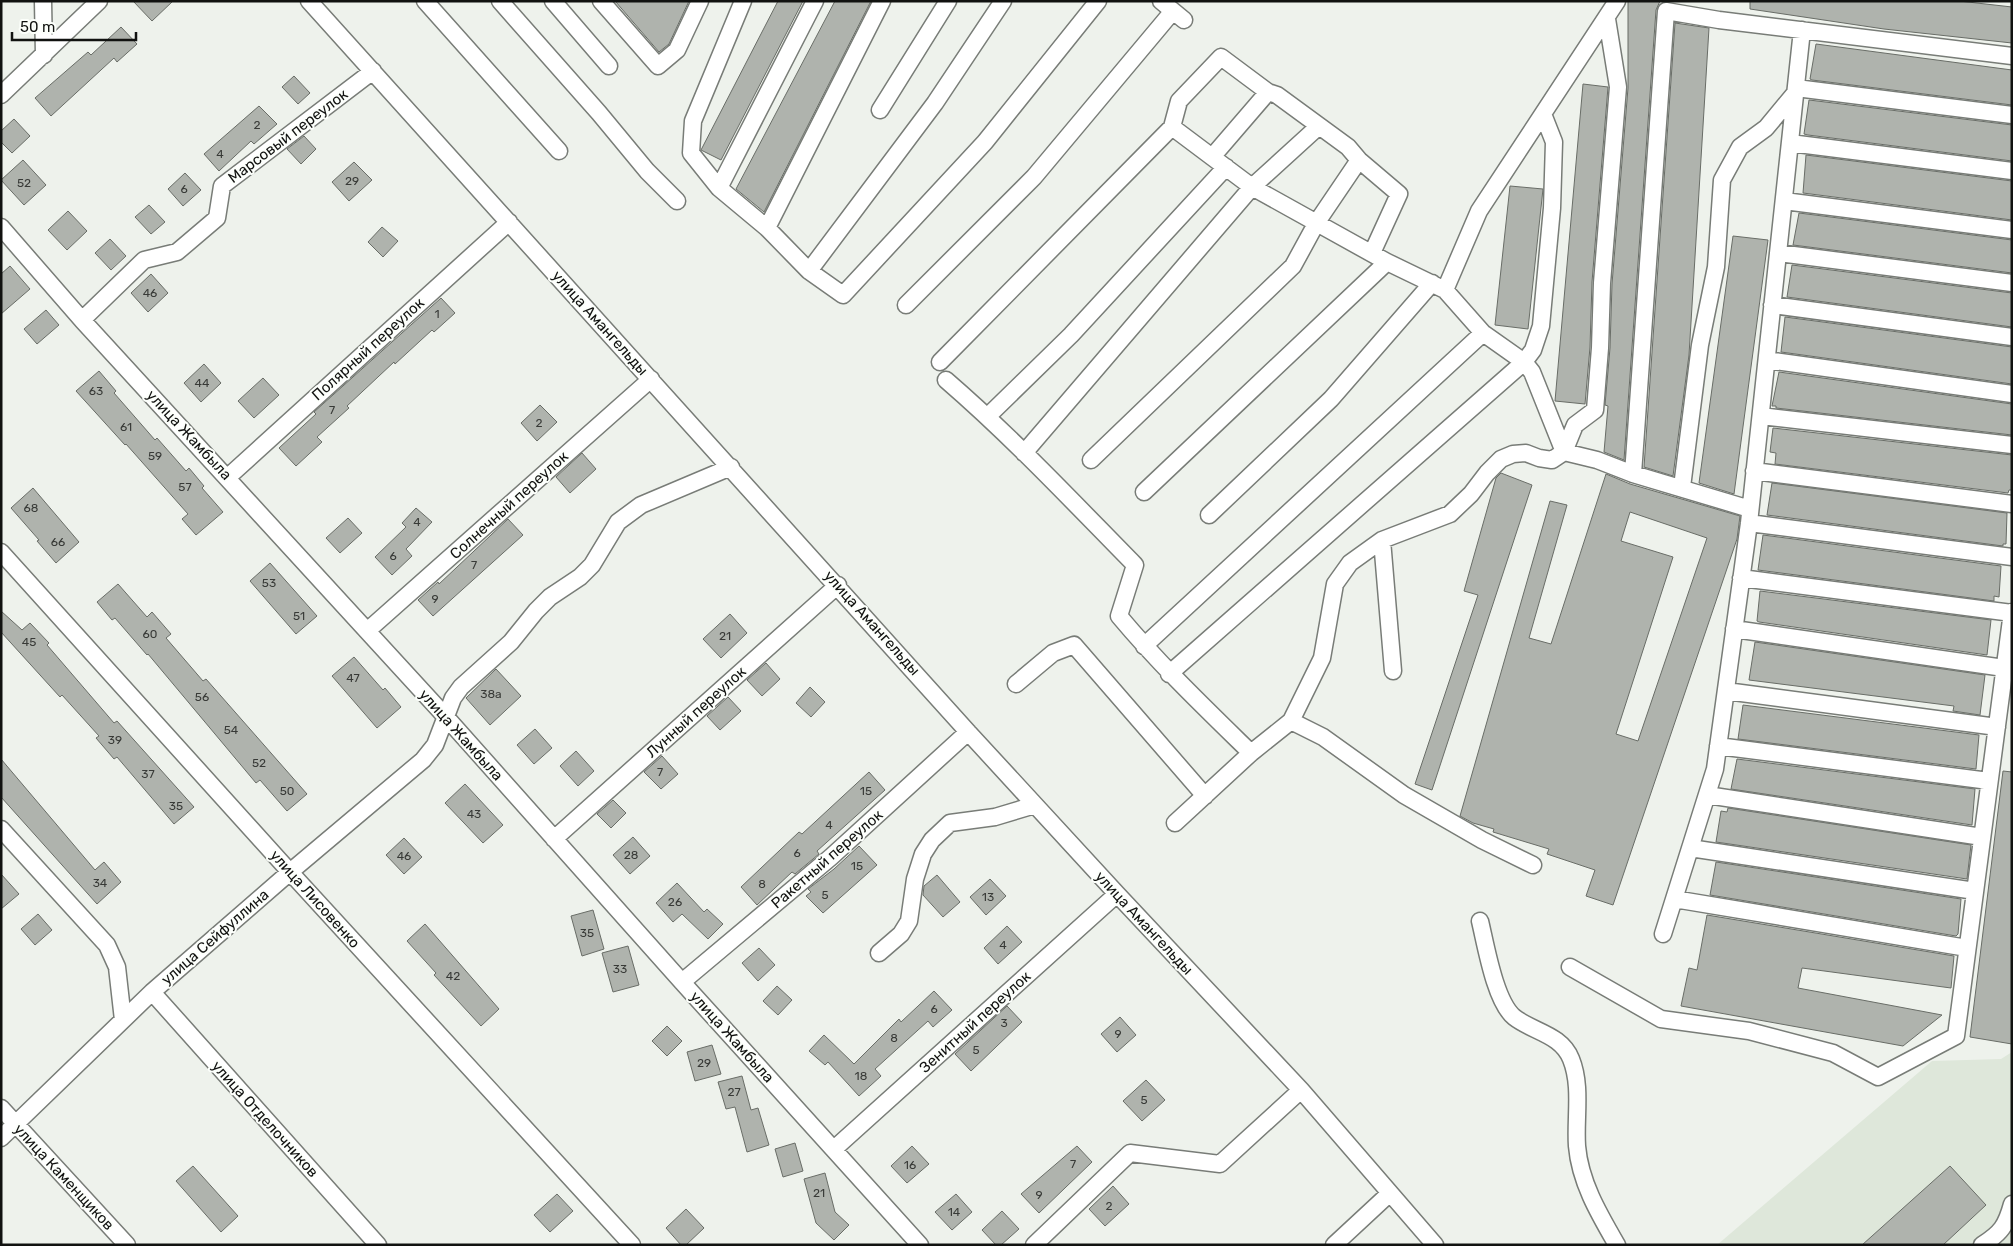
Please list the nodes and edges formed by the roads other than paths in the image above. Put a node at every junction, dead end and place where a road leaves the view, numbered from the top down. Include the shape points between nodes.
1 (43, 1) edge
2 (99, 1) edge
3 (309, 1) edge
4 (425, 1) edge
5 (500, 1) edge
6 (553, 1) edge
7 (601, 1) edge
8 (700, 1) edge
9 (743, 1) edge
10 (815, 1) edge
11 (882, 1) edge
12 (948, 1) edge
13 (1003, 1) edge
14 (1098, 1) edge
15 (1617, 1) edge
16 (1173, 11) edge
17 (1607, 19) junction
18 (1802, 30) junction
19 (44, 55) junction
20 (2012, 56) edge
21 (609, 66) dead end
22 (373, 71) junction
23 (1796, 90) junction
24 (1268, 92) junction
25 (1, 95) edge
26 (880, 110) dead end
27 (1543, 114) junction
28 (2012, 114) edge
29 (1319, 126) junction
30 (1172, 127) junction
31 (1790, 143) junction
32 (559, 151) dead end
33 (1212, 156) junction
34 (1359, 160) junction
35 (1226, 167) junction
36 (2012, 171) edge
37 (1252, 187) junction
38 (719, 188) junction
39 (677, 201) dead end
40 (1784, 201) junction
41 (509, 222) junction
42 (1316, 222) junction
43 (1, 227) edge
44 (767, 228) junction
45 (2012, 230) edge
46 (1372, 253) junction
47 (1778, 254) junction
48 (1388, 262) junction
49 (809, 271) junction
50 (2012, 283) edge
51 (1439, 286) junction
52 (906, 305) dead end
53 (1772, 306) junction
54 (82, 320) junction
55 (1483, 333) junction
56 (2012, 337) edge
57 (1766, 360) junction
58 (940, 362) dead end
59 (1524, 362) junction
60 (651, 379) junction
61 (946, 380) dead end
62 (2012, 394) edge
63 (988, 416) junction
64 (1760, 416) junction
65 (2012, 445) edge
66 (1024, 452) junction
67 (1564, 452) junction
68 (1091, 460) dead end
69 (730, 467) junction
70 (1754, 472) junction
71 (1633, 474) junction
72 (228, 477) junction
73 (1682, 488) junction
74 (1144, 492) dead end
75 (2012, 504) edge
76 (1209, 515) dead end
77 (1750, 516) junction
78 (1382, 540) junction
79 (1, 552) edge
80 (2012, 557) edge
81 (1741, 578) junction
82 (838, 585) junction
83 (2012, 612) edge
84 (1734, 629) junction
85 (367, 632) junction
86 (1144, 646) junction
87 (2004, 668) junction
88 (1394, 671) dead end
89 (1169, 674) junction
90 (1016, 684) dead end
91 (1726, 691) junction
92 (444, 716) junction
93 (1291, 721) junction
94 (1996, 727) junction
95 (968, 732) junction
96 (1718, 746) junction
97 (1251, 753) junction
98 (1989, 781) junction
99 (1707, 795) junction
100 (1205, 796) junction
101 (1035, 805) junction
102 (1175, 822) dead end
103 (1, 829) edge
104 (1982, 837) junction
105 (554, 839) junction
106 (1690, 848) junction
107 (1533, 865) dead end
108 (290, 872) junction
109 (1975, 890) junction
110 (1117, 894) junction
111 (1674, 899) junction
112 (1480, 921) dead end
113 (1663, 934) dead end
114 (1967, 948) junction
115 (880, 953) dead end
116 (1570, 967) dead end
117 (682, 982) junction
118 (152, 992) junction
119 (123, 1020) junction
120 (1301, 1090) junction
121 (1, 1108) edge
122 (16, 1124) junction
123 (1, 1138) edge
124 (834, 1149) junction
125 (1389, 1194) junction
126 (2012, 1204) edge
127 (127, 1245) edge
128 (378, 1245) edge
129 (632, 1245) edge
130 (920, 1245) edge
131 (1034, 1245) edge
132 (1334, 1245) edge
133 (1435, 1245) edge
134 (1616, 1245) edge
135 (1982, 1245) edge

1 - 19 street
2 - 19 street
3 - 22 street, улица Амангельды
4 - 32 street
5 - 39 street via 647,171
6 - 21 street
7 - 8 street via 658,66 677,50
9 - 38 street via 693,121 691,153
10 - 38 street
11 - 44 street
12 - 26 street
13 - 49 street via 935,103
14 - 49 street via 986,142 843,295
15 - 17 street
16 - 52 street via 1034,178
17 - 27 street
17 - 67 street via 1618,87 1595,401 1594,410 1575,425
18 - 20 street
18 - 23 street
18 - 71 street via 1666,11
19 - 25 street
22 - 41 street, улица Амангельды
22 - 54 street, Марсовый переулок via 222,186 217,218 177,252 144,260
23 - 28 street
23 - 31 street
23 - 73 street via 1766,128 1740,147 1722,180 1716,268 1700,345
24 - 29 street
24 - 30 street via 1221,57 1180,101
24 - 33 street
27 - 51 street via 1479,211
27 - 59 street via 1554,142 1552,208 1541,326 1533,350
29 - 34 street via 1348,147
29 - 37 street
30 - 33 street
30 - 58 street
31 - 36 street
31 - 40 street
33 - 35 street
34 - 42 street
34 - 46 street via 1399,194
35 - 37 street
35 - 63 street via 1071,335
37 - 42 street
37 - 66 street
38 - 44 street
40 - 45 street
40 - 47 street
41 - 60 street, улица Амангельды
41 - 72 street, Полярный переулок
42 - 46 street
42 - 68 street via 1293,266
43 - 54 street, улица Жамбыла
44 - 49 street
46 - 48 street
47 - 50 street
47 - 53 street
48 - 51 street
48 - 74 street
51 - 55 street
51 - 76 street via 1331,398
53 - 56 street
53 - 57 street
54 - 72 street, улица Жамбыла
55 - 59 street
55 - 86 street
57 - 62 street
57 - 64 street
59 - 67 street via 1532,372
59 - 89 street
60 - 69 street, улица Амангельды
60 - 85 street, Солнечный переулок
61 - 63 street
63 - 66 street
64 - 65 street
64 - 70 street
66 - 86 street via 1135,564 1119,616
67 - 71 street
67 - 78 street via 1552,460 1526,452 1501,459 1450,514
69 - 82 street, улица Амангельды
69 - 92 street, улица Сейфуллина via 641,504 618,522 592,564 580,577 550,597 511,642 461,687
70 - 75 street
70 - 77 street
71 - 73 street
72 - 85 street, улица Жамбыла
73 - 77 street
77 - 80 street
77 - 81 street
78 - 88 street
78 - 93 street via 1350,563 1336,584 1322,658
79 - 108 street, улица Лисовенко
81 - 83 street
81 - 84 street
82 - 95 street, улица Амангельды
82 - 105 street, Лунный переулок
83 - 87 street
84 - 87 street
84 - 91 street
85 - 92 street, улица Жамбыла
86 - 89 street via 1151,650
87 - 94 street
89 - 97 street
90 - 100 street via 1053,653 1074,645
91 - 94 street
91 - 96 street
92 - 105 street, улица Жамбыла
92 - 108 street, улица Сейфуллина via 435,745 423,760
93 - 97 street
93 - 107 street via 1323,737 1412,800
94 - 98 street
95 - 101 street, улица Амангельды
95 - 117 street, Ракетный переулок via 831,857
96 - 98 street
96 - 99 street
97 - 100 street
98 - 104 street
99 - 104 street
99 - 106 street
100 - 102 street
101 - 110 street, улица Амангельды
101 - 115 street via 994,817 950,823 932,840 923,854 915,879 909,921 901,934
103 - 119 street via 107,945 117,966
104 - 109 street
105 - 117 street, улица Жамбыла
106 - 109 street
106 - 111 street
108 - 118 street, улица Сейфуллина
108 - 129 street, улица Лисовенко
109 - 114 street
110 - 120 street, улица Амангельды
110 - 124 street, Зенитный переулок
111 - 113 street
111 - 114 street
112 - 134 street via 1500,997 1514,1017 1556,1040 1570,1056 1576,1073 1578,1148 1587,1188
114 - 116 street via 1956,1036 1878,1077 1833,1053 1749,1031 1661,1018
117 - 124 street, улица Жамбыла
118 - 119 street, улица Сейфуллина
118 - 128 street, улица Отделочников
119 - 122 street, улица Сейфуллина
120 - 125 street, улица Амангельды
120 - 131 street via 1220,1164 1130,1153
121 - 122 street, улица Каменщиков
122 - 123 street, улица Сейфуллина
122 - 127 street, улица Каменщиков
124 - 130 street, улица Жамбыла
125 - 132 street
125 - 133 street, улица Амангельды
126 - 135 street via 2007,1222 1996,1236

